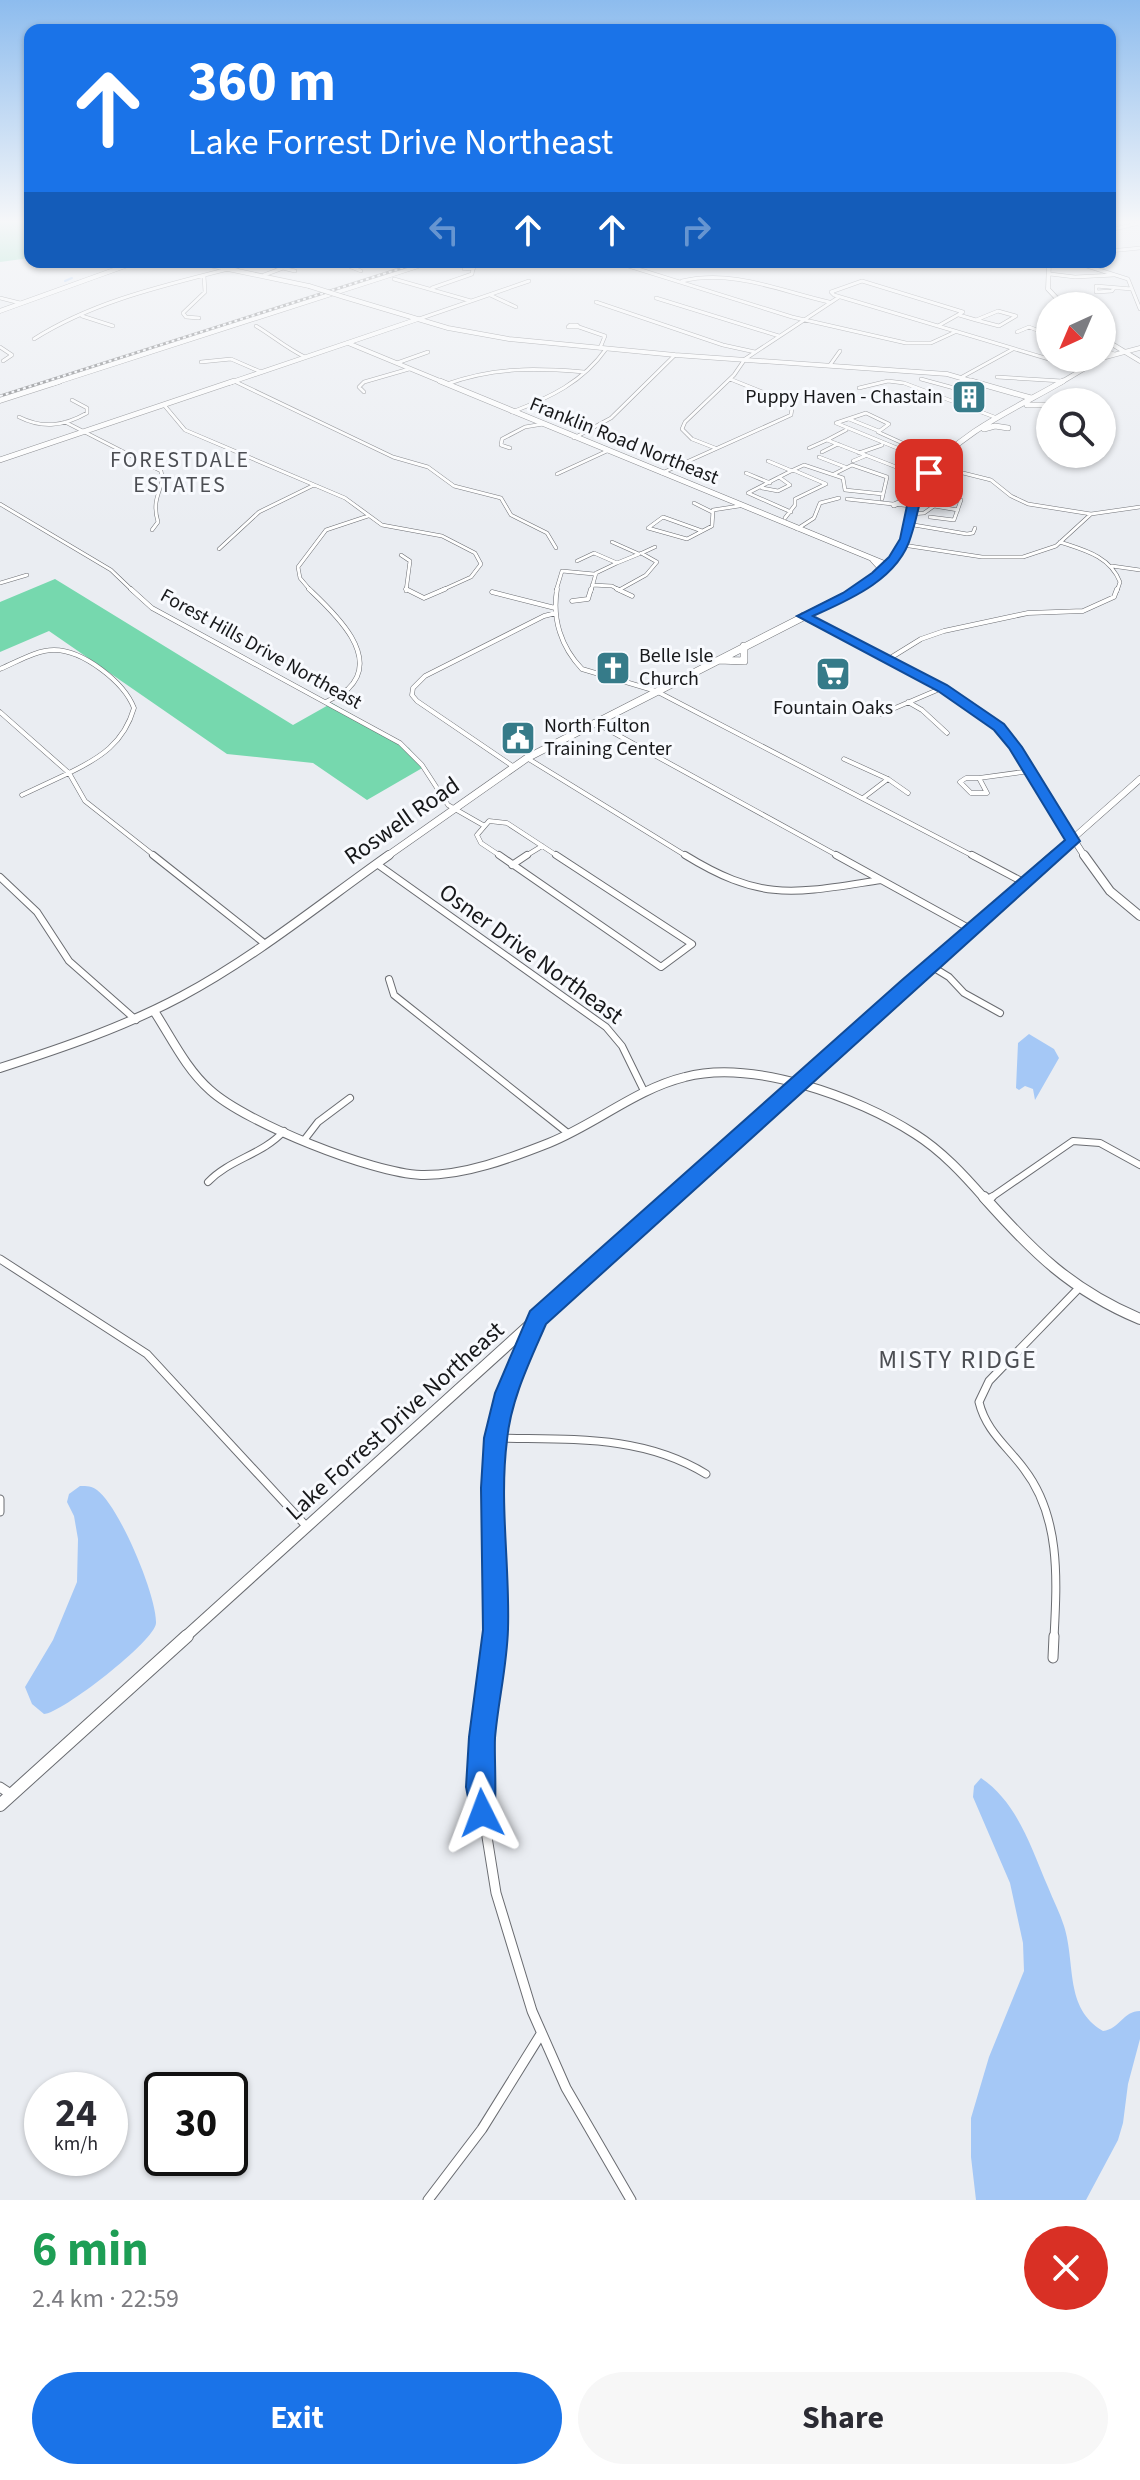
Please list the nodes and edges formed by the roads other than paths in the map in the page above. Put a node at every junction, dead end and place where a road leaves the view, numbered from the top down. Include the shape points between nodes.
1 (67, 323) edge
2 (102, 323) edge
3 (219, 323) edge
4 (240, 323) edge
5 (408, 323) edge
6 (436, 323) edge
7 (657, 323) edge
8 (736, 323) edge
9 (799, 323) edge
10 (815, 323) edge
11 (927, 323) edge
12 (944, 323) edge
13 (113, 326) dead end
14 (256, 326) dead end
15 (938, 326) junction
16 (579, 327) dead end
17 (1036, 330) edge
18 (955, 332) junction
19 (1017, 332) dead end
20 (779, 336) junction
21 (34, 339) dead end
22 (348, 343) junction
23 (1116, 346) edge
24 (0, 347) edge
25 (600, 348) junction
26 (1140, 348) edge
27 (606, 349) junction
28 (1013, 349) junction
29 (840, 351) dead end
30 (1125, 351) junction
31 (428, 352) dead end
32 (755, 352) junction
33 (1116, 353) edge
34 (675, 355) junction
35 (1036, 356) edge
36 (305, 357) junction
37 (745, 359) junction
38 (3, 361) dead end
39 (1140, 361) edge
40 (201, 362) dead end
41 (397, 363) junction
42 (830, 365) junction
43 (409, 369) junction
44 (261, 372) junction
45 (584, 372) junction
46 (1077, 372) edge
47 (933, 373) junction
48 (962, 377) junction
49 (997, 377) dead end
50 (730, 379) junction
51 (921, 379) junction
52 (1043, 380) junction
53 (234, 381) junction
54 (1062, 381) junction
55 (447, 384) junction
56 (910, 384) junction
57 (1051, 387) joint
58 (859, 388) dead end
59 (954, 388) dead end
60 (0, 392) edge
61 (364, 392) dead end
62 (1036, 395) edge
63 (1031, 398) junction
64 (0, 400) edge
65 (72, 400) dead end
66 (1036, 403) edge
67 (164, 405) junction
68 (1012, 409) junction
69 (512, 412) junction
70 (19, 417) dead end
71 (848, 418) junction
72 (997, 418) junction
73 (855, 421) junction
74 (65, 422) junction
75 (543, 424) junction
76 (863, 425) junction
77 (872, 428) junction
78 (848, 429) junction
79 (83, 432) junction
80 (879, 432) junction
81 (860, 433) junction
82 (971, 433) junction
83 (886, 435) junction
84 (868, 437) junction
85 (574, 438) junction
86 (827, 440) junction
87 (876, 440) junction
88 (895, 440) junction
89 (838, 444) junction
90 (885, 444) junction
91 (904, 444) junction
92 (510, 448) dead end
93 (715, 448) junction
94 (809, 448) dead end
95 (895, 448) junction
96 (914, 448) junction
97 (607, 451) junction
98 (922, 452) junction
99 (905, 453) junction
100 (862, 454) junction
101 (913, 457) junction
102 (932, 457) junction
103 (0, 460) edge
104 (768, 461) dead end
105 (853, 461) dead end
106 (926, 461) junction
107 (936, 464) junction
108 (845, 467) junction
109 (792, 470) junction
110 (662, 473) junction
111 (746, 473) dead end
112 (929, 473) junction
113 (557, 474) dead end
114 (833, 474) junction
115 (914, 474) junction
116 (779, 477) junction
117 (924, 480) junction
118 (770, 483) junction
119 (314, 485) junction
120 (762, 488) junction
121 (846, 490) junction
122 (914, 496) junction
123 (931, 496) dead end
124 (728, 501) junction
125 (843, 501) junction
126 (694, 503) dead end
127 (0, 504) edge
128 (894, 505) junction
129 (739, 506) junction
130 (723, 507) junction
131 (1140, 507) edge
132 (958, 510) junction
133 (712, 511) junction
134 (910, 511) junction
135 (791, 512) junction
136 (1091, 514) junction
137 (368, 516) junction
138 (930, 517) dead end
139 (785, 518) dead end
140 (908, 524) junction
141 (975, 528) dead end
142 (797, 529) junction
143 (152, 530) dead end
144 (702, 531) junction
145 (612, 542) dead end
146 (1060, 542) junction
147 (903, 545) junction
148 (655, 547) dead end
149 (556, 548) dead end
150 (219, 549) dead end
151 (640, 554) junction
152 (401, 555) dead end
153 (873, 560) joint
154 (577, 561) dead end
155 (617, 563) junction
156 (1112, 566) junction
157 (885, 568) junction
158 (1140, 570) edge
159 (596, 573) junction
160 (27, 575) dead end
161 (0, 583) edge
162 (592, 585) junction
163 (619, 590) junction
164 (492, 592) dead end
165 (632, 596) dead end
166 (572, 601) dead end
167 (556, 610) junction
168 (803, 616) junction
169 (744, 646) junction
170 (716, 660) junction
171 (887, 660) junction
172 (0, 669) edge
173 (942, 688) junction
174 (656, 691) junction
175 (326, 702) junction
176 (908, 702) junction
177 (0, 712) edge
178 (881, 714) dead end
179 (594, 722) junction
180 (947, 733) dead end
181 (527, 758) junction
182 (844, 759) dead end
183 (514, 767) junction
184 (1030, 771) junction
185 (69, 773) junction
186 (979, 778) junction
187 (888, 779) junction
188 (1140, 779) edge
189 (908, 793) dead end
190 (22, 795) dead end
191 (863, 798) junction
192 (453, 810) junction
193 (483, 825) junction
194 (1073, 841) junction
195 (542, 846) junction
196 (377, 864) junction
197 (512, 865) junction
198 (0, 877) edge
199 (881, 880) junction
200 (1025, 883) junction
201 (1140, 916) edge
202 (972, 930) junction
203 (264, 943) junction
204 (931, 966) junction
205 (389, 979) dead end
206 (154, 1011) junction
207 (1000, 1013) dead end
208 (136, 1020) junction
209 (0, 1068) edge
210 (794, 1086) junction
211 (644, 1091) junction
212 (350, 1098) dead end
213 (284, 1131) junction
214 (569, 1134) junction
215 (305, 1139) junction
216 (1140, 1165) edge
217 (208, 1182) dead end
218 (986, 1201) junction
219 (0, 1259) edge
220 (1079, 1288) junction
221 (538, 1318) junction
222 (1140, 1319) edge
223 (495, 1438) junction
224 (706, 1474) dead end
225 (0, 1499) edge
226 (0, 1512) edge
227 (307, 1527) junction
228 (1053, 1658) dead end
229 (0, 1787) edge
230 (12, 1795) junction
231 (0, 1805) edge
232 (541, 2034) junction
233 (428, 2200) edge
234 (631, 2200) edge

1 - 21 street
2 - 13 street
3 - 60 highway
4 - 64 highway
5 - 22 street
6 - 25 street via 509,339
7 - 32 street
8 - 20 street
9 - 20 street
10 - 18 street via 915,344
11 - 15 street
12 - 15 street
14 - 36 street
15 - 18 street
16 - 25 street via 605,336
17 - 19 street
18 - 28 street
20 - 32 street
22 - 36 street
22 - 41 street, Franklin Road Northeast
23 - 30 street
24 - 38 street via 12,355
25 - 27 street
26 - 30 main road
27 - 34 street
27 - 45 street
28 - 35 street
28 - 48 street
29 - 42 street
30 - 33 main road
30 - 39 street
31 - 41 street
32 - 37 street
34 - 37 street
34 - 85 street via 611,418
36 - 44 street
37 - 42 street
37 - 50 street
40 - 44 street via 231,359
41 - 43 street, Franklin Road Northeast
42 - 47 street
43 - 55 street, Franklin Road Northeast
43 - 61 street via 364,382 359,387
44 - 53 street
45 - 55 street via 505,367
45 - 69 street via 556,393
46 - 54 main road
47 - 48 street
47 - 51 street
48 - 63 street
49 - 52 street
50 - 93 street via 683,426 689,437
50 - 93 street via 783,400 793,412 768,428
51 - 56 street
51 - 59 street
52 - 54 street
52 - 57 street
53 - 67 street
53 - 149 street via 393,457 428,467 454,486 501,498 511,515 547,533
54 - 57 main road
55 - 69 street, Franklin Road Northeast
56 - 58 street via 888,381
56 - 72 street
62 - 63 main road
63 - 68 main road
65 - 74 street via 88,410
66 - 68 main road
67 - 79 street
67 - 119 street via 185,430
68 - 72 main road
69 - 75 street, Franklin Road Northeast
70 - 74 street via 41,426
71 - 73 street
71 - 78 street via 836,423
71 - 80 street via 866,413 889,424
72 - 82 main road
72 - 82 main road via 1008,428
73 - 76 street
73 - 78 street
74 - 79 street
75 - 85 street, Franklin Road Northeast
75 - 92 street via 502,439 501,445
76 - 77 street
76 - 78 street
77 - 80 street
77 - 81 street
78 - 81 street
78 - 86 street
79 - 103 street
79 - 143 street via 161,471 153,504 158,522
80 - 83 street
80 - 84 street
81 - 84 street
82 - 107 main road
83 - 87 street
83 - 88 street
84 - 87 street
85 - 97 street, Franklin Road Northeast
86 - 89 street
86 - 94 street
87 - 90 street
88 - 90 street
88 - 91 street
89 - 100 street
89 - 108 street via 820,455
90 - 95 street
91 - 95 street
91 - 96 street
93 - 110 street
95 - 99 street
96 - 98 street
96 - 99 street
97 - 110 street, Franklin Road Northeast
97 - 113 street
98 - 101 street
98 - 102 street
99 - 101 street
100 - 105 street
100 - 107 street via 880,444
100 - 115 street
101 - 106 street
102 - 106 street
102 - 107 street
104 - 109 street
106 - 107 street
107 - 112 main road
107 - 136 street via 991,480 1028,504
108 - 114 street
108 - 121 street via 887,477 883,497
109 - 114 street via 808,465
109 - 116 street
109 - 135 street via 826,484 795,499
110 - 124 street, Franklin Road Northeast
111 - 118 street
112 - 115 street
112 - 117 main road
114 - 121 street via 846,481
115 - 117 street
116 - 118 street
116 - 120 street via 790,485 774,492
117 - 122 main road
118 - 120 street
119 - 137 street via 351,501
119 - 150 street via 259,512
120 - 135 street via 748,494
121 - 125 street
122 - 128 main road
122 - 134 main road
123 - 132 street via 961,500
124 - 129 street, Franklin Road Northeast
124 - 130 street
125 - 128 street
125 - 142 street via 816,506 812,521
126 - 133 street
127 - 175 street, Forest Hills Drive Northeast via 111,570 152,608
128 - 134 main road
129 - 130 street
129 - 142 street, Franklin Road Northeast
130 - 133 street
131 - 136 street
132 - 134 street via 934,506 924,513
132 - 138 street via 954,520
133 - 144 street via 712,526
134 - 140 main road
135 - 139 street
136 - 146 street
137 - 152 street via 389,527 442,536 481,564 474,575 424,598 406,591 410,561
137 - 175 street via 326,530 298,567 301,581 352,634 357,677
140 - 141 street via 967,534
140 - 147 main road
142 - 153 street, Franklin Road Northeast
144 - 144 street via 687,539 648,528 663,517
145 - 151 street
146 - 147 street via 1038,554 1007,558
146 - 156 street
147 - 157 main road
148 - 151 street
151 - 155 street
151 - 163 street via 657,562
153 - 157 main road
154 - 155 street via 594,553
155 - 159 street
156 - 158 street
156 - 171 street via 1120,588 1101,605 1076,612 1028,613 944,631
157 - 168 main road, Roswell Road
159 - 162 street
159 - 167 street via 564,571 555,591
160 - 161 street
162 - 163 street
162 - 166 street via 588,599
163 - 165 street
164 - 167 street
167 - 174 street via 563,643 575,664 594,675
167 - 183 street via 425,676 413,688 417,701
168 - 169 main road, Roswell Road
168 - 171 street
169 - 170 main road, Roswell Road
169 - 170 main road via 744,661
170 - 174 main road, Roswell Road
171 - 173 street
172 - 185 street via 62,651 75,654 130,696 134,708 124,737
173 - 176 street
173 - 184 street via 1005,732
174 - 179 main road, Roswell Road
174 - 191 street
175 - 192 street, Forest Hills Drive Northeast via 408,749
176 - 178 street
176 - 180 street
177 - 185 street
179 - 181 main road, Roswell Road
179 - 199 street
181 - 183 main road, Roswell Road
181 - 199 street via 746,889 785,893
182 - 187 street
183 - 192 main road, Roswell Road
184 - 186 street
184 - 194 street
185 - 190 street
185 - 203 street via 85,801
186 - 186 street via 988,790 984,795 971,793 960,782
187 - 189 street
187 - 191 street
188 - 194 street, Lake Forrest Drive Northeast
191 - 200 street
192 - 193 street
192 - 196 main road, Roswell Road
193 - 195 street via 502,821
193 - 197 street via 477,839
194 - 200 street, Lake Forrest Drive Northeast
194 - 201 street via 1110,891
195 - 197 street
195 - 197 street via 692,944 661,967
196 - 203 main road, Roswell Road
196 - 211 street, Osner Drive Northeast via 606,1027 622,1046
198 - 208 street via 37,912 69,961
199 - 202 street
200 - 202 street, Lake Forrest Drive Northeast
202 - 204 street, Lake Forrest Drive Northeast
203 - 206 main road, Roswell Road
204 - 207 street
204 - 210 street, Lake Forrest Drive Northeast
205 - 214 street via 394,995
206 - 208 main road, Roswell Road
206 - 213 street via 211,1091
208 - 209 main road, Roswell Road
210 - 211 street via 715,1073 678,1078
210 - 218 street via 865,1109 908,1130 939,1152
210 - 221 street, Lake Forrest Drive Northeast
211 - 214 street
212 - 215 street
213 - 215 street
213 - 217 street via 267,1149 224,1165
214 - 215 street via 523,1153 426,1175 398,1172
216 - 218 street via 1102,1143 1079,1139
218 - 220 street via 1043,1262
219 - 227 street via 147,1354
220 - 222 street
220 - 228 street via 989,1381 979,1402 985,1425 1028,1473 1049,1514 1057,1556
221 - 223 street via 506,1393
221 - 227 street, Lake Forrest Drive Northeast
223 - 224 street via 645,1446 679,1456
223 - 232 street via 496,1630 479,1787 496,1893
225 - 226 street
227 - 230 street, Lake Forrest Drive Northeast
229 - 230 street
230 - 231 street, Lake Forrest Drive Northeast
232 - 233 street via 482,2129
232 - 234 street

